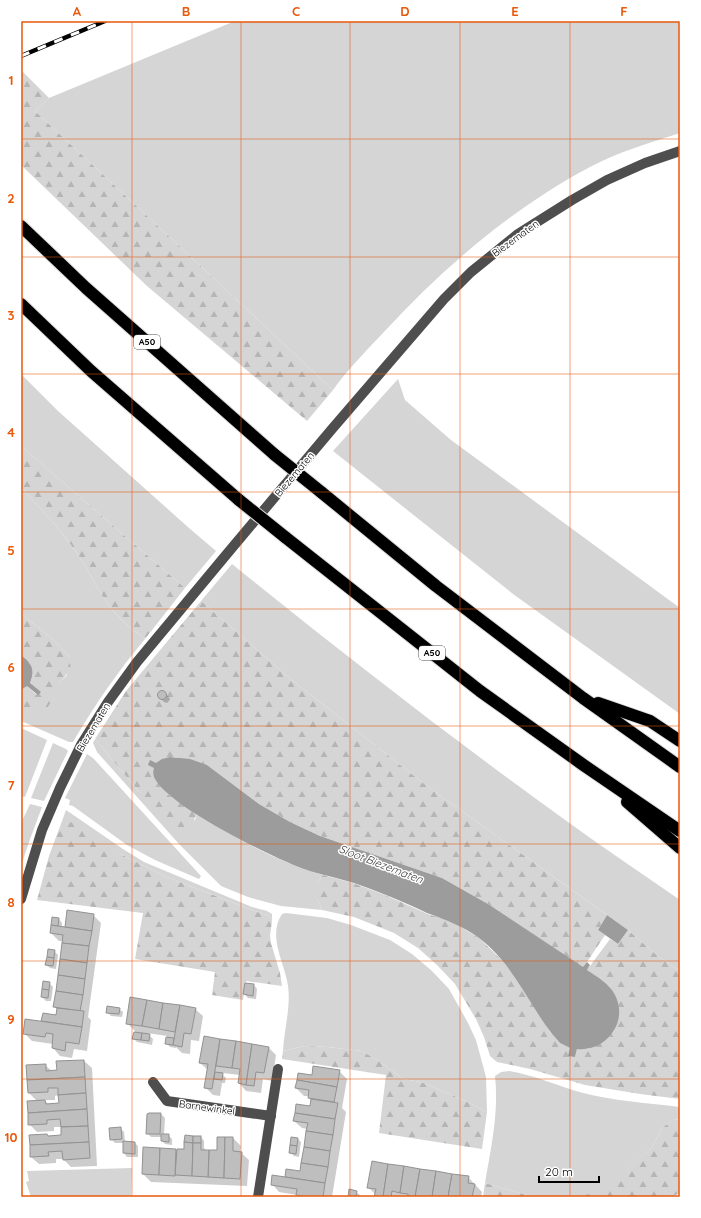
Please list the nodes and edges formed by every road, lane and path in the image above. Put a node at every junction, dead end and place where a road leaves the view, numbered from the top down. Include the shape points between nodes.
1 (680, 151) edge
2 (21, 226) edge
3 (21, 304) edge
4 (583, 698) junction
5 (680, 741) edge
6 (582, 764) junction
7 (680, 767) edge
8 (680, 831) edge
9 (680, 848) edge
10 (21, 897) edge
11 (278, 1068) dead end
12 (153, 1082) dead end
13 (271, 1116) junction
14 (258, 1197) edge

1 - 10 street, Biezematen via 607,180 572,200 518,234 471,272 444,299 236,543 137,662 108,702 81,745 54,800
2 - 4 highway, A50, bridge via 86,288 276,455 436,586
3 - 6 highway, A50, bridge via 91,371 239,500 480,691
4 - 5 highway, A50 via 650,721
4 - 7 highway, A50
6 - 8 highway, A50
6 - 9 highway, A50
11 - 13 street
12 - 13 street, Barnewinkel via 167,1101
13 - 14 street

